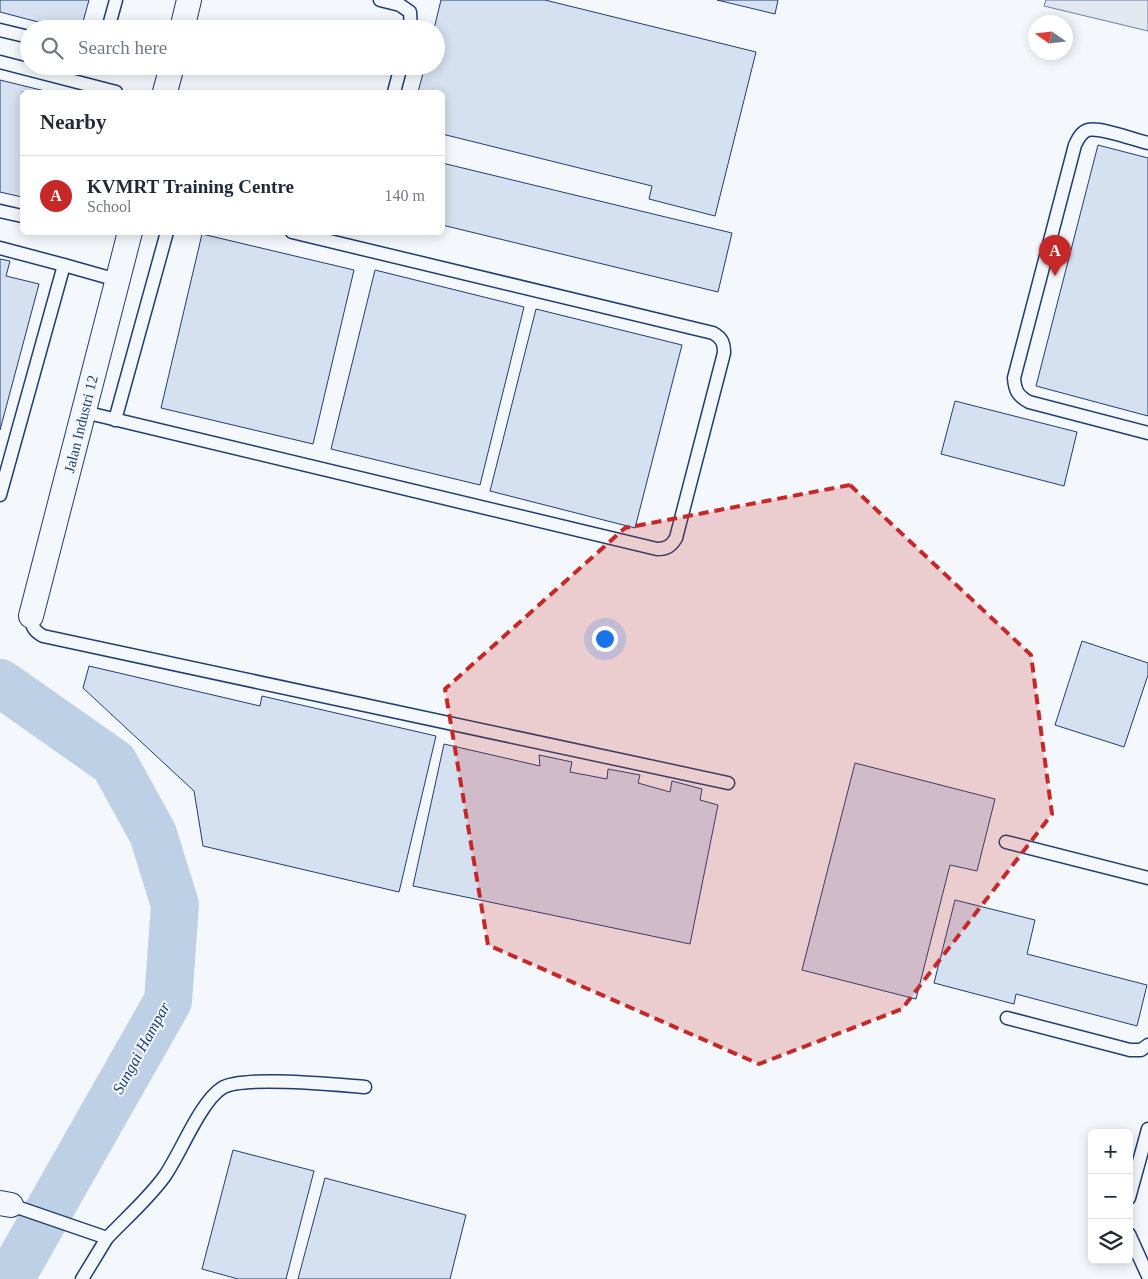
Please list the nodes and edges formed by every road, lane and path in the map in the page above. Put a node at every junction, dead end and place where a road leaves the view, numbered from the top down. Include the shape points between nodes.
1 (116, 0) edge
2 (189, 0) edge
3 (380, 0) edge
4 (110, 20) edge
5 (184, 20) edge
6 (410, 20) edge
7 (0, 30) edge
8 (20, 35) edge
9 (0, 62) edge
10 (20, 67) edge
11 (48, 75) edge
12 (170, 75) edge
13 (399, 75) edge
14 (103, 90) edge
15 (166, 90) edge
16 (395, 90) edge
17 (1148, 143) edge
18 (0, 211) edge
19 (20, 216) edge
20 (129, 235) edge
21 (166, 235) edge
22 (304, 235) edge
23 (0, 248) edge
24 (64, 265) junction
25 (117, 280) junction
26 (84, 412) junction
27 (115, 420) junction
28 (1148, 433) edge
29 (0, 495) edge
30 (31, 616) joint
31 (728, 783) dead end
32 (1006, 842) dead end
33 (1148, 878) edge
34 (1007, 1018) dead end
35 (1148, 1045) edge
36 (365, 1087) dead end
37 (1148, 1129) edge
38 (1133, 1183) edge
39 (5, 1204) edge
40 (107, 1238) junction
41 (1133, 1243) edge
42 (1148, 1276) edge
43 (82, 1279) edge

1 - 4 lane
2 - 5 street
3 - 6 lane via 400,4 410,12
7 - 8 lane
9 - 10 lane
11 - 14 lane
12 - 15 street
13 - 16 lane
17 - 28 lane via 1098,130 1088,130 1080,136 1014,378 1014,388 1029,402
18 - 19 lane
20 - 25 street, Jalan Industri 12
21 - 27 lane
22 - 27 lane via 720,337 724,353 672,545 657,549
23 - 24 lane
24 - 25 lane
24 - 29 lane
25 - 26 street, Jalan Industri 12
26 - 27 lane
26 - 30 street, Jalan Industri 12
30 - 31 lane via 31,625 43,636
32 - 33 lane
34 - 35 lane via 1130,1050 1141,1050
36 - 40 lane via 238,1083 222,1087 199,1115 163,1178
37 - 38 lane
39 - 40 lane
40 - 43 lane
41 - 42 lane

